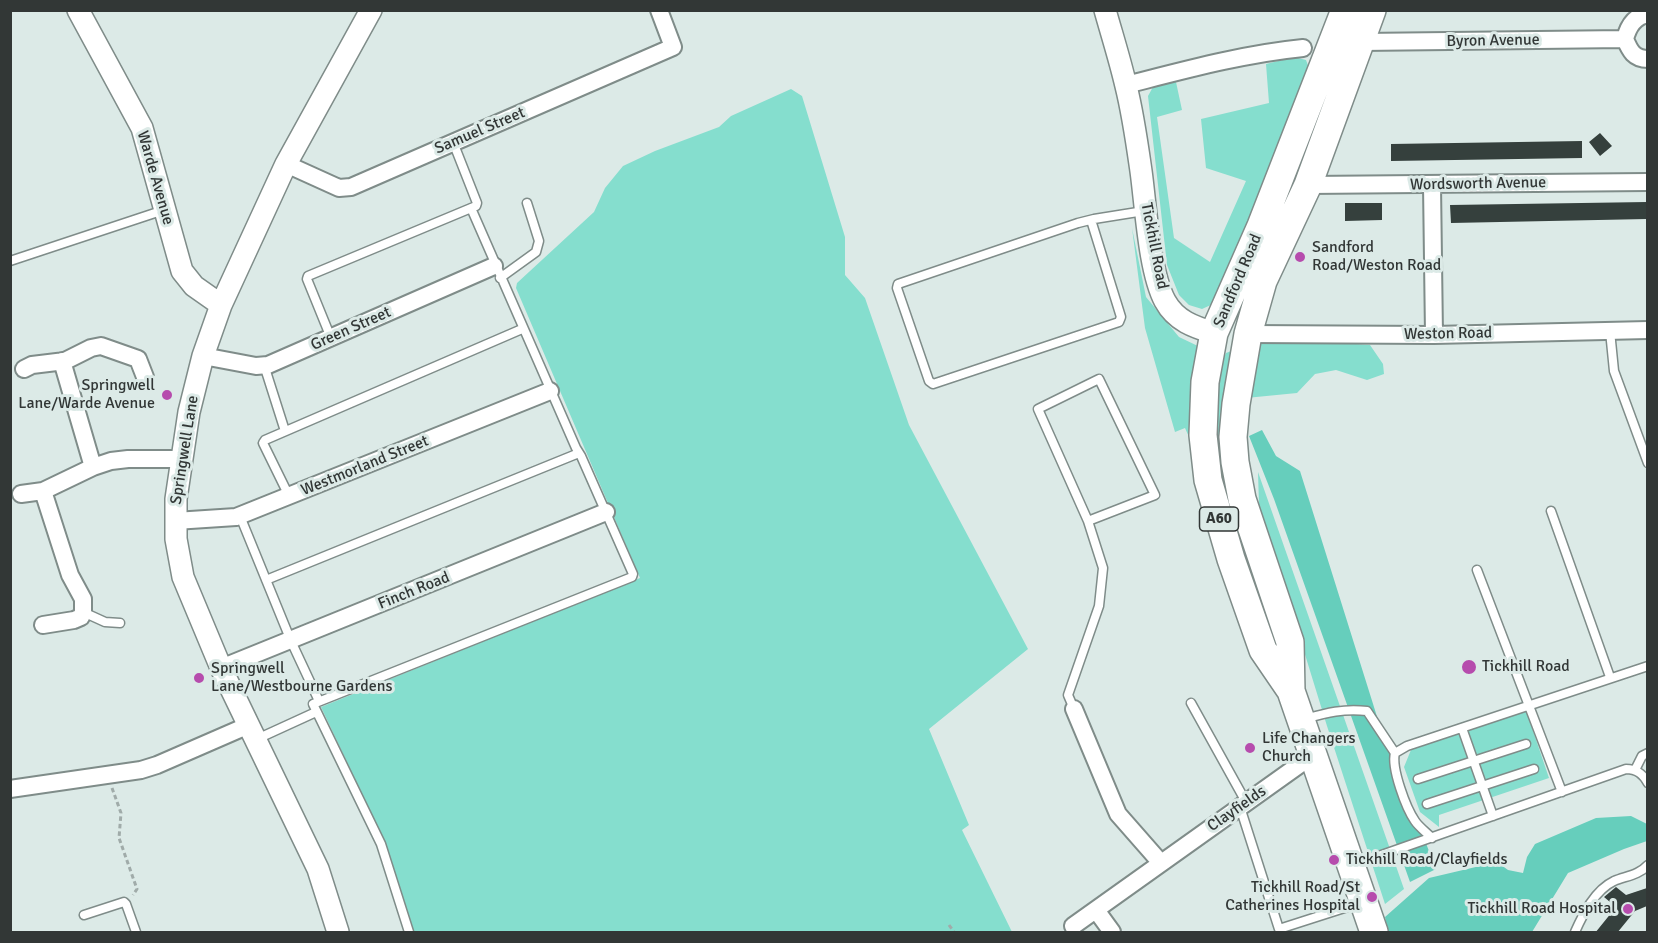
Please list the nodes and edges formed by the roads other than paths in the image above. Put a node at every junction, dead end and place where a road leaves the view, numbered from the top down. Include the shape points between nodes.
1 (78, 10) edge
2 (371, 10) edge
3 (659, 10) edge
4 (1105, 10) edge
5 (1372, 10) edge
6 (1647, 14) edge
7 (1347, 29) edge
8 (1625, 39) junction
9 (1303, 48) junction
10 (1647, 59) edge
11 (1318, 80) junction
12 (1126, 85) junction
13 (453, 142) junction
14 (286, 164) junction
15 (1647, 182) edge
16 (1308, 185) junction
17 (1432, 185) junction
18 (527, 203) dead end
19 (471, 208) junction
20 (165, 210) junction
21 (1147, 211) junction
22 (1091, 220) junction
23 (10, 261) edge
24 (497, 272) junction
25 (221, 305) junction
26 (522, 328) junction
27 (1647, 330) edge
28 (1610, 331) junction
29 (1214, 333) junction
30 (1248, 334) junction
31 (1434, 335) junction
32 (331, 338) junction
33 (203, 356) junction
34 (62, 361) junction
35 (264, 365) junction
36 (24, 369) dead end
37 (145, 377) dead end
38 (550, 391) junction
39 (285, 431) junction
40 (579, 453) junction
41 (182, 459) junction
42 (1647, 463) edge
43 (93, 467) junction
44 (43, 491) junction
45 (21, 494) dead end
46 (289, 496) junction
47 (1551, 511) dead end
48 (606, 512) junction
49 (240, 516) junction
50 (175, 521) junction
51 (1088, 521) junction
52 (1477, 570) dead end
53 (266, 580) junction
54 (83, 612) junction
55 (120, 623) dead end
56 (44, 625) dead end
57 (291, 641) junction
58 (1647, 666) edge
59 (221, 668) junction
60 (1610, 677) junction
61 (1291, 691) junction
62 (319, 701) junction
63 (1191, 704) dead end
64 (1529, 705) junction
65 (1074, 709) joint
66 (316, 712) junction
67 (1300, 720) junction
68 (1462, 728) junction
69 (253, 732) junction
70 (1526, 744) dead end
71 (1395, 753) junction
72 (1647, 753) edge
73 (1312, 756) junction
74 (1474, 762) junction
75 (1534, 769) dead end
76 (1635, 770) junction
77 (1418, 779) dead end
78 (1647, 783) edge
79 (1483, 786) junction
80 (10, 789) edge
81 (1562, 792) junction
82 (1243, 804) junction
83 (1426, 804) dead end
84 (1493, 816) junction
85 (1432, 837) junction
86 (1161, 863) junction
87 (1647, 865) edge
88 (1351, 866) junction
89 (1364, 902) junction
90 (1096, 910) junction
91 (84, 915) dead end
92 (1073, 926) dead end
93 (136, 933) edge
94 (338, 933) edge
95 (409, 933) edge
96 (1112, 933) edge
97 (1374, 933) edge
98 (1575, 933) edge

1 - 20 street, Warde Avenue via 142,128
2 - 14 street, Springwell Lane
3 - 13 street, Samuel Street via 673,47
4 - 12 street, Tickhill Road
5 - 7 main road, Sandford Road / A60
6 - 8 street via 1635,19
7 - 8 street, Byron Avenue
7 - 9 street, Byron Avenue via 1323,43
7 - 11 main road, Sandford Road / A60
7 - 16 main road, Sandford Road / A60
8 - 10 street via 1633,55
9 - 11 street via 1318,70
9 - 12 street, Byron Avenue via 1216,62
11 - 29 main road, Sandford Road / A60
12 - 21 street, Tickhill Road
13 - 14 street, Samuel Street via 351,187 339,188
13 - 19 lane via 477,203
14 - 25 street, Springwell Lane
15 - 17 street, Wordsworth Avenue
16 - 17 street, Wordsworth Avenue
16 - 30 main road, Sandford Road / A60 via 1263,281
17 - 31 street
18 - 24 lane via 539,247
19 - 24 lane
19 - 32 lane via 308,276
20 - 23 lane
20 - 25 street, Warde Avenue via 182,271 194,286
21 - 22 lane
21 - 29 street, Tickhill Road via 1154,262 1165,301 1190,326
22 - 22 lane via 898,284 929,381 933,384 1119,322 1121,317
24 - 26 lane
24 - 32 street, Green Street
25 - 33 street, Springwell Lane
26 - 38 lane
26 - 39 lane
27 - 28 street, Weston Road
28 - 31 street, Weston Road
28 - 42 lane via 1614,371
29 - 30 main road, Sandford Road
29 - 61 main road, A60 via 1203,435 1208,480 1230,558 1263,650
30 - 31 street, Weston Road
30 - 61 main road, A60 via 1236,404 1235,462 1242,499 1290,642
32 - 35 street, Green Street
33 - 35 street, Green Street
33 - 41 street, Springwell Lane
34 - 36 street
34 - 37 street via 101,346 138,358
34 - 43 street
35 - 39 lane
38 - 40 lane
38 - 46 street, Westmorland Street
39 - 46 lane via 263,443
40 - 48 lane
40 - 53 lane
41 - 43 street via 128,459
41 - 50 street, Springwell Lane
43 - 44 street
44 - 45 street
44 - 54 street via 70,575 83,599
46 - 49 street, Westmorland Street
47 - 60 lane
48 - 57 street, Finch Road
48 - 62 lane via 632,577
49 - 50 street, Westmorland Street
49 - 53 lane
50 - 59 street, Springwell Lane via 183,577
51 - 51 lane via 1038,409 1099,379 1155,495
51 - 65 lane via 1103,568 1099,606 1068,695
52 - 64 lane
53 - 57 lane
54 - 55 lane via 105,622
54 - 56 street via 74,620
57 - 59 street, Finch Road
57 - 62 lane
58 - 60 lane
59 - 69 street, Springwell Lane
60 - 64 lane
61 - 67 main road, A60
62 - 66 lane via 313,704
63 - 82 lane
64 - 68 lane
64 - 81 lane
65 - 86 street via 1118,814
66 - 69 lane
66 - 95 lane via 381,844
67 - 71 lane via 1335,711 1367,711
67 - 73 main road, A60
68 - 71 lane
68 - 74 lane
69 - 80 street via 141,770
69 - 94 street, Springwell Lane via 318,869
70 - 74 lane
71 - 85 lane via 1396,772 1408,811
72 - 76 lane
73 - 82 street, Clayfields
73 - 88 main road, A60
74 - 77 lane
74 - 79 lane
75 - 79 lane
76 - 78 lane
76 - 81 lane via 1626,769
79 - 83 lane
79 - 84 lane
81 - 84 lane
82 - 86 street, Clayfields
82 - 89 lane via 1279,929
84 - 85 lane
85 - 88 lane
86 - 90 street, Clayfields
87 - 98 lane via 1602,890
88 - 89 main road, A60
89 - 97 main road, A60
90 - 92 street, Clayfields
90 - 96 street
91 - 93 lane via 124,902

